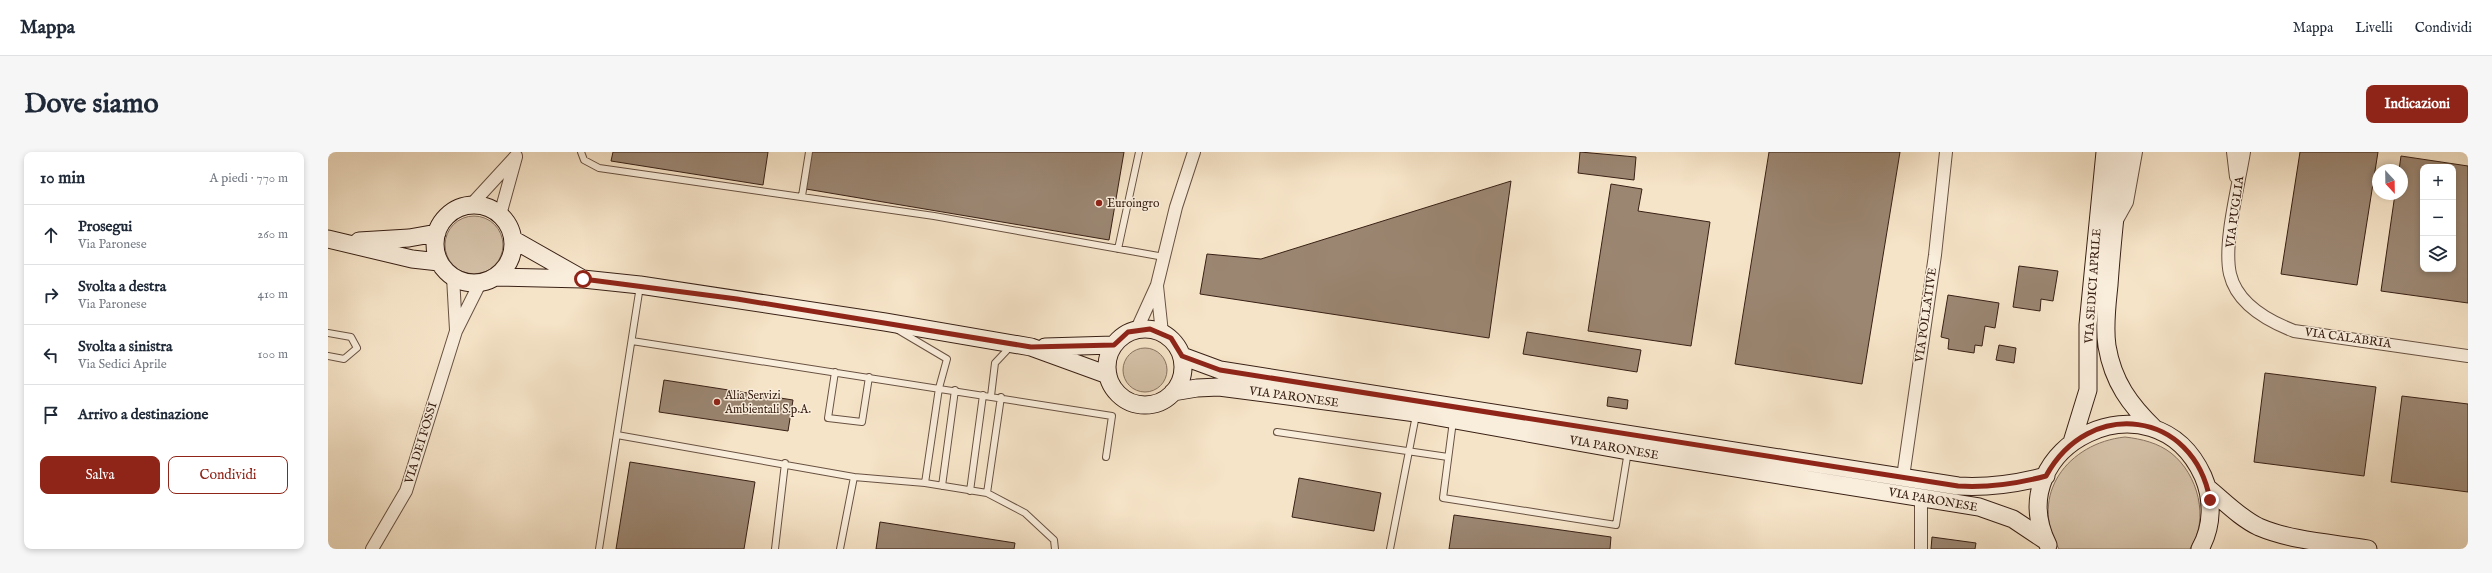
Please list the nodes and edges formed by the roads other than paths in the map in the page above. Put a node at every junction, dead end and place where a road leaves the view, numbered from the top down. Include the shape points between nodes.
1 (581, 152) edge
2 (809, 152) edge
3 (1139, 152) edge
4 (1194, 152) edge
5 (1946, 152) edge
6 (2105, 152) edge
7 (2122, 152) edge
8 (2136, 152) edge
9 (2233, 152) edge
10 (2244, 152) edge
11 (517, 154) edge
12 (2238, 193) junction
13 (802, 196) junction
14 (471, 205) junction
15 (500, 215) junction
16 (2113, 228) junction
17 (437, 233) junction
18 (336, 240) edge
19 (514, 240) junction
20 (1118, 249) junction
21 (1164, 257) junction
22 (439, 262) junction
23 (496, 277) junction
24 (453, 278) junction
25 (583, 279) junction
26 (480, 283) junction
27 (1157, 284) junction
28 (640, 286) junction
29 (2240, 294) joint
30 (885, 322) junction
31 (1137, 330) junction
32 (456, 331) junction
33 (328, 333) edge
34 (1162, 333) junction
35 (632, 341) junction
36 (1012, 344) junction
37 (1114, 345) junction
38 (1031, 347) junction
39 (328, 356) edge
40 (1182, 356) junction
41 (2468, 356) edge
42 (835, 372) junction
43 (1108, 375) junction
44 (869, 377) junction
45 (939, 388) junction
46 (955, 390) junction
47 (1173, 392) junction
48 (983, 395) junction
49 (991, 396) junction
50 (1001, 397) junction
51 (1416, 413) junction
52 (1453, 419) junction
53 (2155, 429) junction
54 (1277, 432) dead end
55 (617, 435) junction
56 (2072, 442) junction
57 (1408, 451) junction
58 (1628, 451) junction
59 (1106, 457) dead end
60 (1448, 458) junction
61 (785, 463) junction
62 (2046, 476) junction
63 (854, 477) junction
64 (1903, 477) junction
65 (925, 483) junction
66 (942, 486) junction
67 (2208, 488) junction
68 (970, 491) junction
69 (987, 493) junction
70 (1921, 497) junction
71 (2048, 545) edge
72 (372, 549) edge
73 (599, 549) edge
74 (775, 549) edge
75 (840, 549) edge
76 (1055, 549) edge
77 (1390, 549) edge
78 (1921, 549) edge
79 (2200, 549) edge
80 (2368, 549) edge

1 - 13 lane via 584,160 599,168
2 - 13 lane
3 - 20 lane
4 - 21 street via 1176,207
5 - 64 street, VIA POLLATIVE via 1935,255
6 - 56 main road, VIA SEDICI APRILE via 2088,326 2088,390
7 - 16 main road, VIA SEDICI APRILE
8 - 16 street via 2127,202
9 - 12 street
10 - 12 street, VIA PUGLIA
11 - 14 street
11 - 15 street
12 - 29 street, VIA PUGLIA via 2229,243 2230,274
13 - 20 lane via 934,216
14 - 15 main road via 482,206
14 - 17 main road via 449,214
15 - 19 main road
16 - 53 main road, VIA SEDICI APRILE via 2107,346 2119,384 2133,407
17 - 18 main road via 409,238
17 - 22 main road via 436,253
18 - 22 main road via 412,259
19 - 23 main road via 510,261
19 - 25 main road
20 - 21 lane
21 - 27 street
22 - 24 main road
23 - 25 main road
23 - 26 main road
24 - 26 main road
24 - 32 street, VIA DEI FOSSI
25 - 28 main road
26 - 32 street, VIA DEI FOSSI
27 - 31 street
27 - 34 street
28 - 30 main road
28 - 35 lane
29 - 41 street, VIA CALABRIA via 2270,322 2294,331
30 - 36 main road
30 - 45 lane via 947,358
31 - 34 main road via 1150,329
31 - 37 main road via 1128,332
32 - 72 street, VIA DEI FOSSI via 406,491
33 - 39 lane via 351,337 358,348 344,359
34 - 40 main road via 1177,346
35 - 42 lane
35 - 55 lane
36 - 38 main road
36 - 49 lane via 995,364
37 - 38 main road
37 - 43 main road via 1108,359
38 - 43 main road
40 - 47 main road via 1182,375
40 - 64 main road, VIA PARONESE via 1220,370
42 - 44 lane
42 - 44 lane via 828,418 862,422
43 - 47 main road, VIA PARONESE via 1112,386 1130,402 1153,404
44 - 45 lane
45 - 46 lane
45 - 65 lane
46 - 48 lane
46 - 66 lane
47 - 51 main road, VIA PARONESE via 1219,387
48 - 49 lane
48 - 68 lane
49 - 50 lane
50 - 59 lane via 1112,416
50 - 69 lane
51 - 52 main road, VIA PARONESE
51 - 57 lane
52 - 58 main road, VIA PARONESE
52 - 60 lane
53 - 56 main road, VIA SEDICI APRILE via 2122,423 2103,426
53 - 67 main road, VIA SEDICI APRILE via 2178,441 2189,452
54 - 57 lane
55 - 61 lane
55 - 73 lane
56 - 62 main road, VIA SEDICI APRILE via 2054,461
57 - 60 lane
57 - 77 lane
58 - 60 lane via 1616,525 1443,498
58 - 70 main road, VIA PARONESE
61 - 63 lane
61 - 74 lane
62 - 64 main road, VIA PARONESE via 2012,485 1976,487
62 - 71 main road, VIA SEDICI APRILE via 2040,501 2042,527
63 - 65 lane
63 - 75 lane
65 - 66 lane
66 - 68 lane
67 - 79 main road, VIA SEDICI APRILE via 2210,517
67 - 80 main road via 2243,517 2276,533
68 - 69 lane
69 - 76 lane via 1025,513 1054,540
70 - 71 main road, VIA PARONESE via 1996,512 2013,519
70 - 78 street

